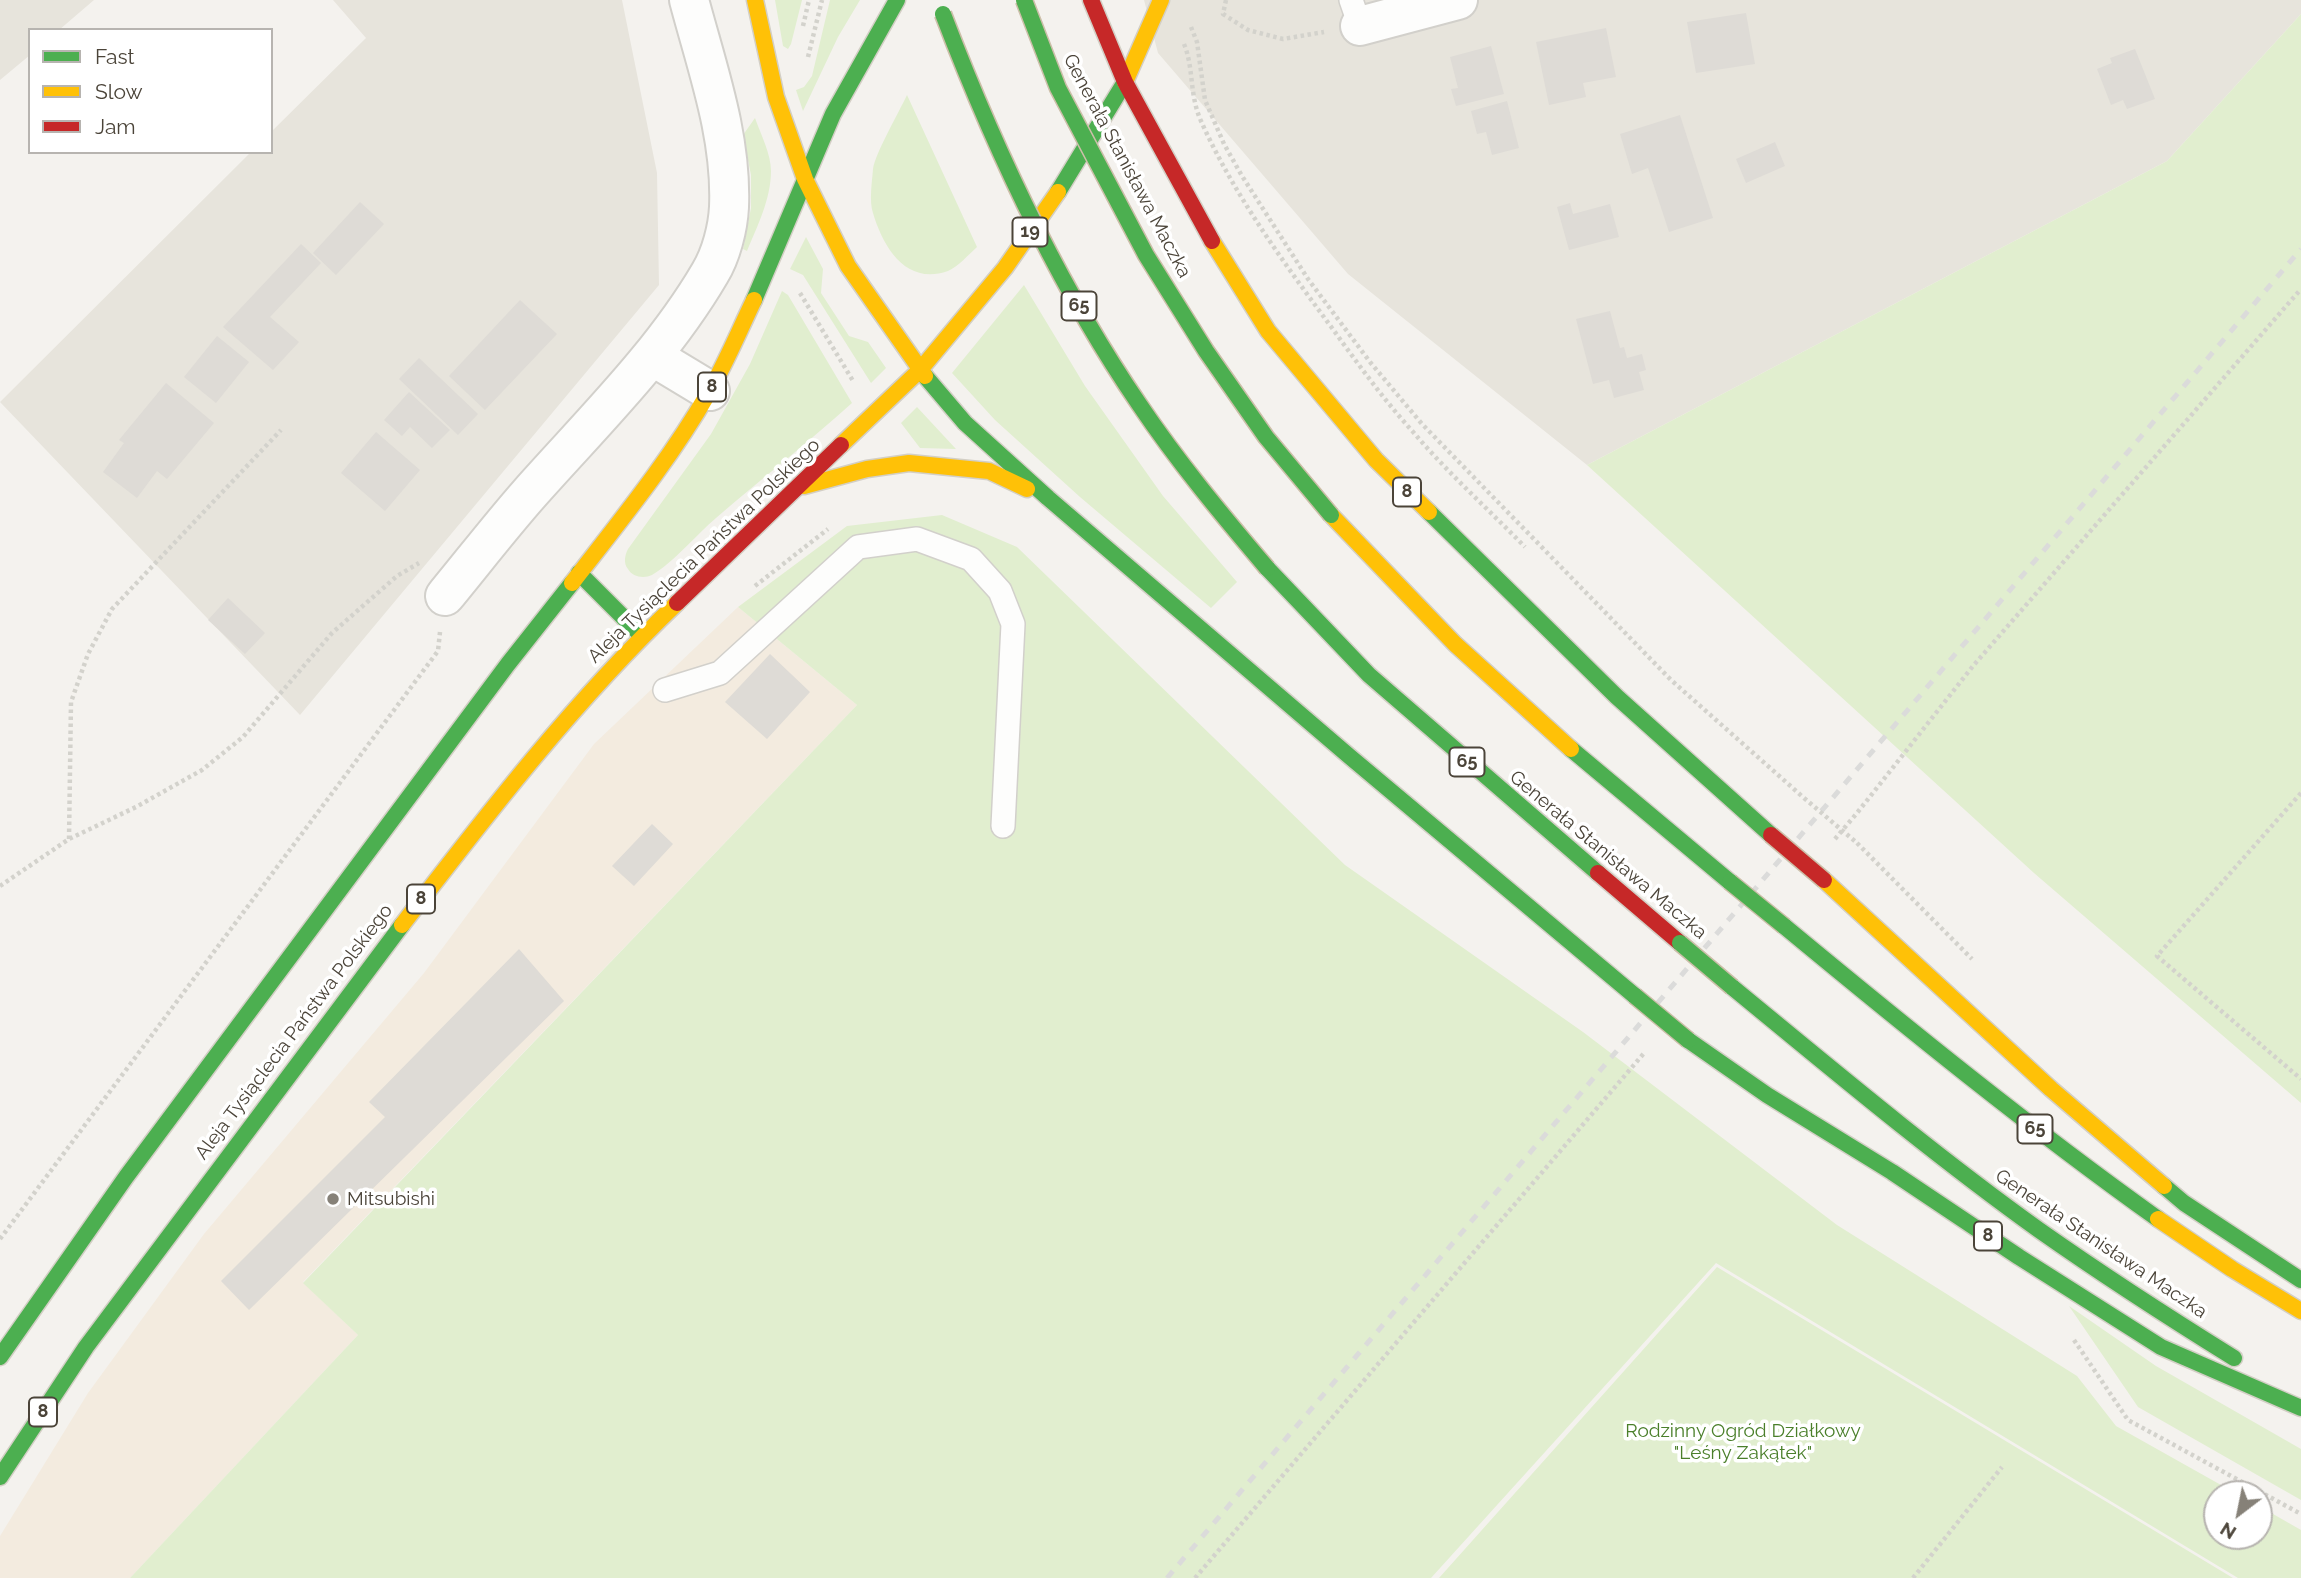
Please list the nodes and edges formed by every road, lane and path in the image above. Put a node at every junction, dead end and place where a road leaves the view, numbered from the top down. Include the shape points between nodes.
1 (689, 0) edge
2 (755, 0) edge
3 (897, 0) edge
4 (1024, 0) edge
5 (1091, 0) edge
6 (1161, 0) edge
7 (1226, 0) edge
8 (1458, 0) edge
9 (940, 7) edge
10 (1356, 13) edge
11 (1154, 17) junction
12 (1190, 25) dead end
13 (1125, 82) junction
14 (805, 179) junction
15 (2301, 289) edge
16 (652, 356) junction
17 (920, 370) junction
18 (710, 391) junction
19 (281, 430) dead end
20 (799, 488) junction
21 (1048, 498) junction
22 (1534, 557) dead end
23 (420, 563) dead end
24 (579, 573) junction
25 (445, 596) joint
26 (642, 636) junction
27 (665, 690) dead end
28 (2301, 793) edge
29 (1003, 826) dead end
30 (69, 839) junction
31 (1830, 844) dead end
32 (0, 886) edge
33 (1973, 960) dead end
34 (1651, 1045) dead end
35 (2301, 1079) edge
36 (0, 1240) edge
37 (2301, 1280) edge
38 (2301, 1311) edge
39 (2074, 1340) dead end
40 (0, 1357) edge
41 (2301, 1397) edge
42 (2301, 1408) edge
43 (2002, 1467) dead end
44 (0, 1477) edge
45 (2301, 1514) edge
46 (1195, 1578) edge
47 (1913, 1578) edge

1 - 16 street via 729,157 729,210 711,271
2 - 14 main road via 776,97
3 - 14 main road, 8 via 833,114
4 - 38 main road, Generała Stanisława Maczka / 65, bridge via 1058,88 1146,256 1206,351 1331,515 1455,643 1588,764 1975,1083 2127,1198
5 - 13 main road, 8
6 - 11 main road
7 - 10 path via 1223,14 1248,30 1283,39
8 - 10 street
9 - 41 main road, Generała Stanisława Maczka / 65, bridge via 1004,163 1059,272 1122,378 1202,491 1267,568 1369,675 1480,774 1916,1138 2047,1237
11 - 13 main road
11 - 22 path via 1182,38 1202,122 1256,219 1302,288 1383,397
12 - 33 path, bridge via 1197,42 1205,100 1224,144 1308,279 1370,362 1422,424 1671,680 1857,844
13 - 17 main road, 19 via 1044,213
13 - 37 main road, 8, bridge via 1206,232 1268,331 1376,460 1617,696 2051,1089 2184,1203
14 - 17 main road via 848,266
14 - 18 main road, 8
15 - 31 path via 1973,666
16 - 18 street
16 - 25 street
17 - 20 main road, Aleja Tysiąclecia Państwa Polskiego / 19
17 - 21 main road via 965,423
18 - 24 main road, 8 via 637,500
19 - 30 path via 111,609 71,702
20 - 21 main road, 8 via 867,468 909,463 989,471
20 - 26 main road, Aleja Tysiąclecia Państwa Polskiego / 8
21 - 42 main road, 8, bridge via 1688,1040 2161,1347
23 - 30 path via 397,576 332,634 243,737 202,770
24 - 26 main road
24 - 40 main road, 8 via 126,1177
25 - 36 path via 438,651
26 - 44 main road, Aleja Tysiąclecia Państwa Polskiego / 8 via 486,816 344,999 86,1347
27 - 29 lane via 720,673 858,547 917,539 971,559 1000,591 1013,624
28 - 35 path via 2157,956
30 - 32 path
34 - 46 path
39 - 45 path via 2128,1420
43 - 47 path

